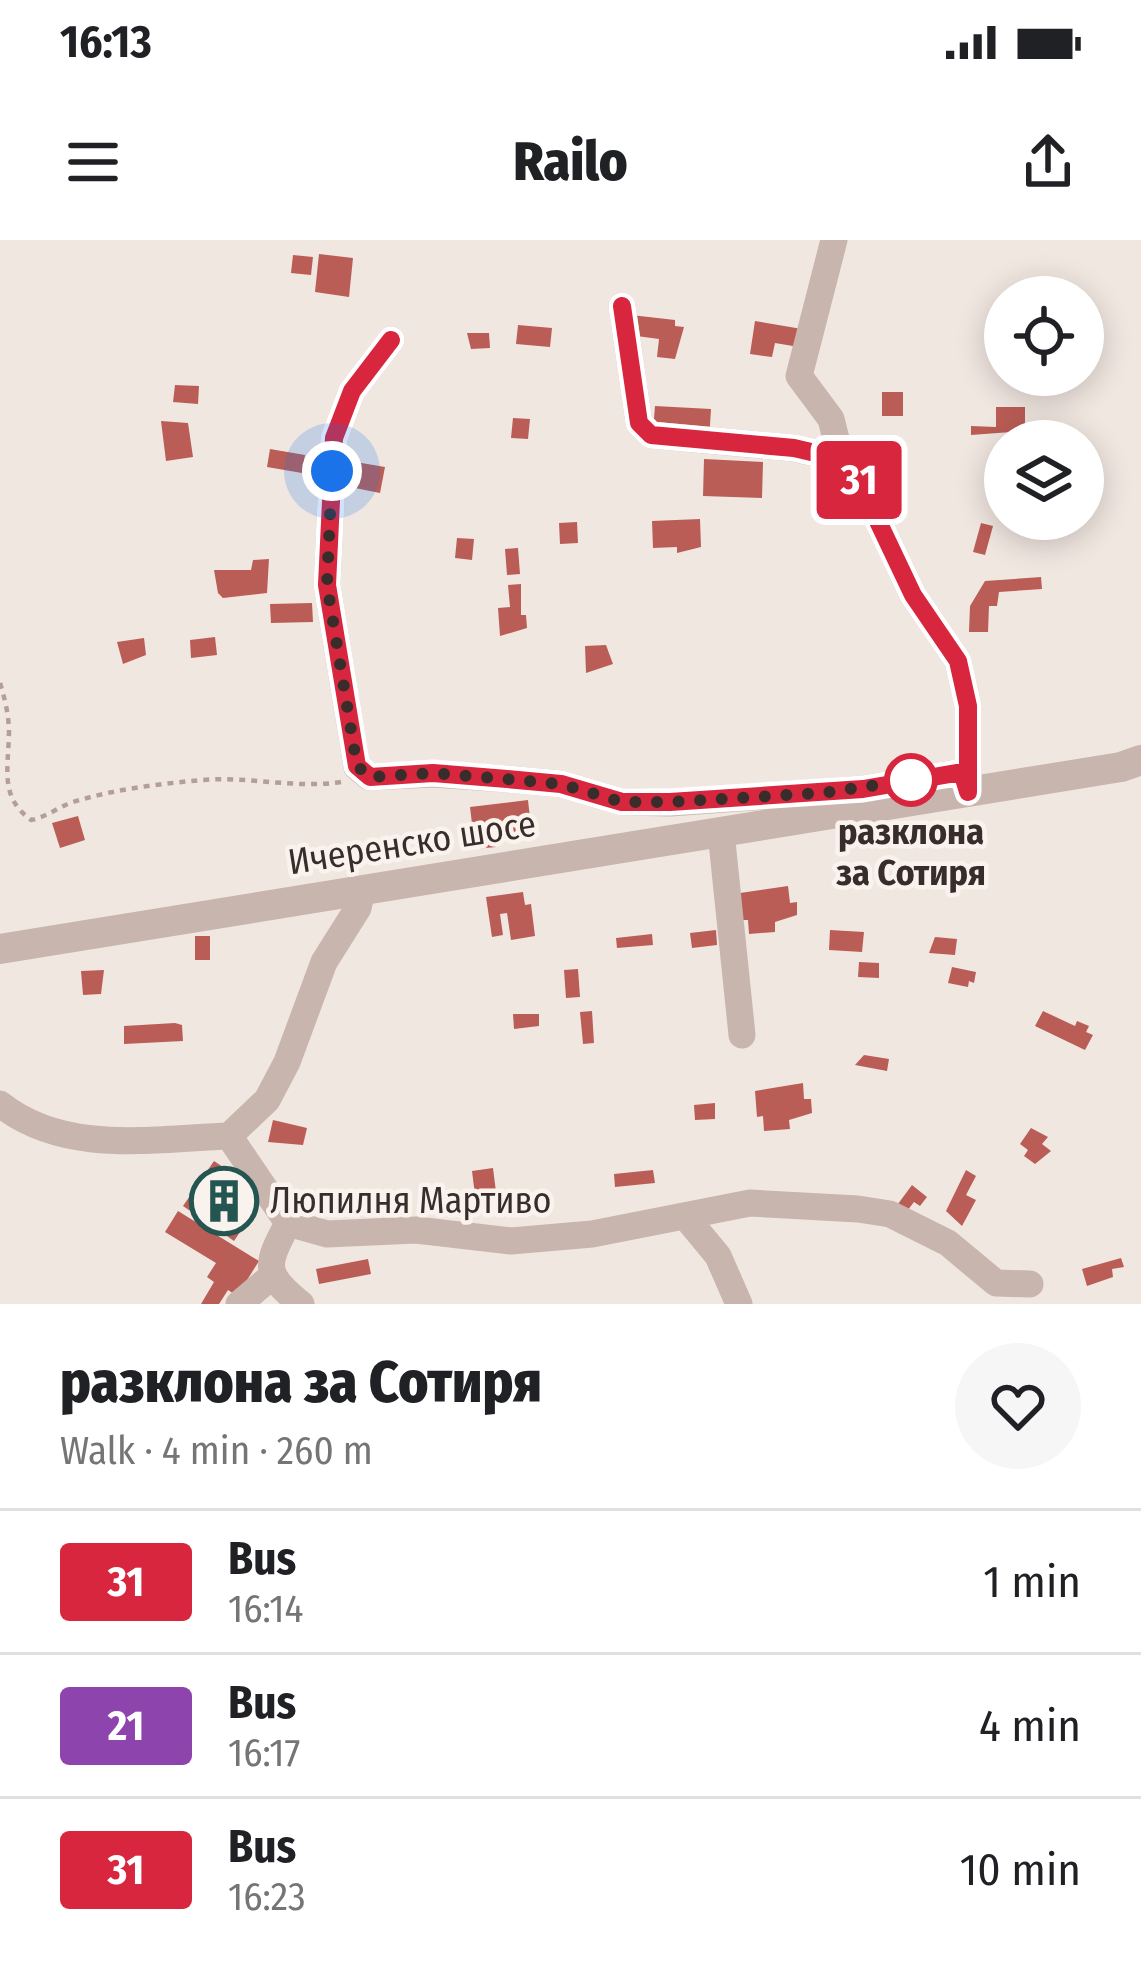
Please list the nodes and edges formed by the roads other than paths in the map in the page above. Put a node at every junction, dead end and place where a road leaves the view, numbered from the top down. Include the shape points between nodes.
1 (834, 240) edge
2 (622, 306) dead end
3 (391, 340) dead end
4 (841, 459) junction
5 (1134, 766) edge
6 (968, 792) junction
7 (721, 832) junction
8 (362, 890) junction
9 (0, 950) edge
10 (742, 1035) dead end
11 (0, 1104) edge
12 (229, 1136) junction
13 (685, 1216) junction
14 (288, 1223) junction
15 (272, 1276) junction
16 (1030, 1284) dead end
17 (239, 1304) edge
18 (302, 1304) edge
19 (739, 1304) edge

1 - 4 street via 800,376 832,419
2 - 4 street via 639,423 651,435
3 - 6 street via 352,391 334,438 327,585 357,766 370,777 507,779 622,802 670,802 863,789 962,772
4 - 6 street via 958,661 968,706
5 - 6 street, Ичеренско шосе
6 - 7 street, Ичеренско шосе
7 - 8 street, Ичеренско шосе
7 - 10 street
8 - 9 street, Ичеренско шосе
8 - 12 street via 267,1100
11 - 12 street via 25,1124 72,1138
12 - 14 street
13 - 14 street via 511,1241 416,1229 326,1234
13 - 16 street via 750,1203 890,1214 948,1243 996,1282
13 - 19 street via 718,1256
14 - 15 street via 268,1259
15 - 17 street
15 - 18 street

